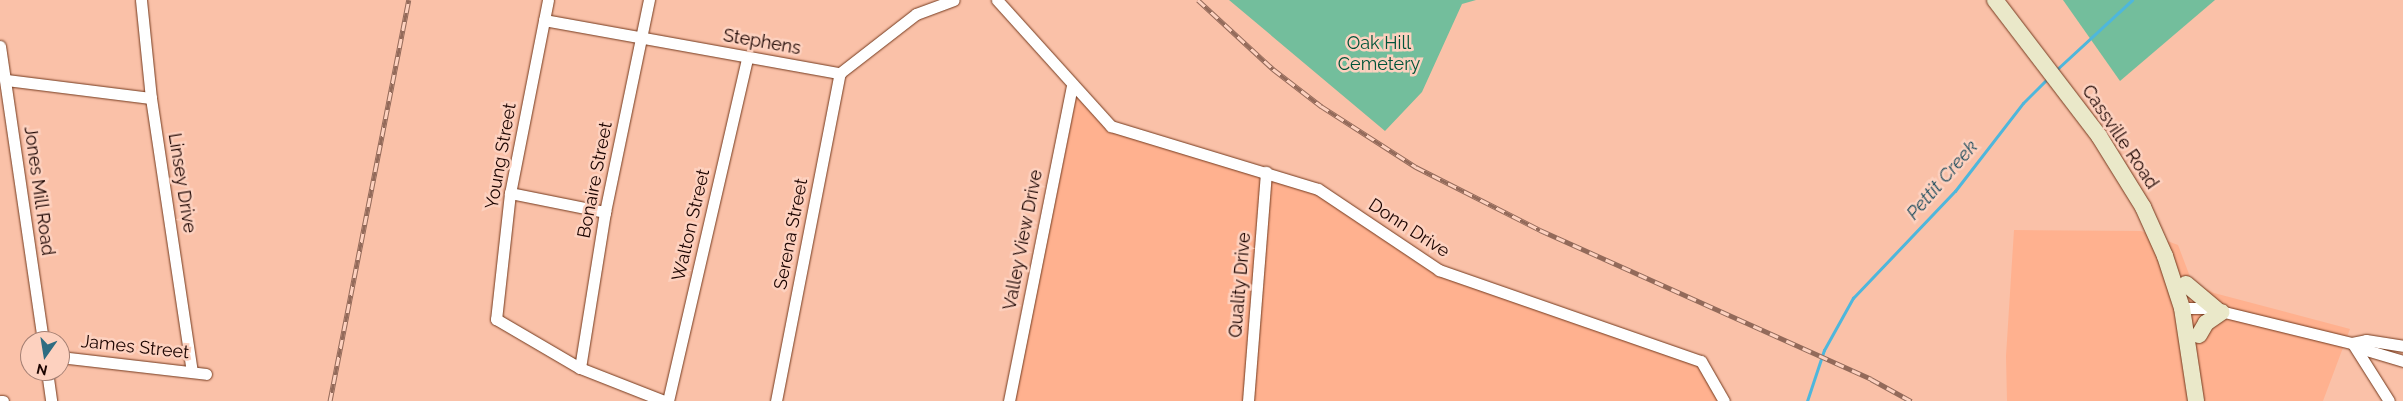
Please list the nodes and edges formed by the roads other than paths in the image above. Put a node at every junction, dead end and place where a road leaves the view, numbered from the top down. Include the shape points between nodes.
1 (141, 0) edge
2 (548, 0) edge
3 (650, 0) edge
4 (954, 0) edge
5 (997, 0) edge
6 (1996, 0) edge
7 (2008, 0) edge
8 (544, 20) junction
9 (642, 38) junction
10 (2035, 44) junction
11 (0, 46) edge
12 (748, 58) junction
13 (840, 73) junction
14 (6, 80) junction
15 (1072, 85) junction
16 (151, 98) junction
17 (2104, 133) junction
18 (1266, 172) junction
19 (510, 193) junction
20 (605, 212) junction
21 (2186, 284) junction
22 (2187, 307) junction
23 (2220, 311) junction
24 (42, 331) edge
25 (2199, 335) junction
26 (2352, 343) junction
27 (2403, 346) edge
28 (70, 358) edge
29 (2403, 361) edge
30 (580, 368) junction
31 (192, 371) junction
32 (206, 374) dead end
33 (48, 381) edge
34 (51, 401) edge
35 (664, 401) edge
36 (668, 401) edge
37 (776, 401) edge
38 (1009, 401) edge
39 (1248, 401) edge
40 (1724, 401) edge
41 (2196, 401) edge
42 (2206, 401) edge
43 (2389, 401) edge

1 - 16 street, Linsey Drive
2 - 8 street, Young Street
3 - 9 street, Bonaire Street
4 - 13 street via 916,14
5 - 15 street, Donn Drive
6 - 10 main road, Cassville Road
7 - 10 main road, Cassville Road
8 - 9 street, Stephens
8 - 19 street, Young Street
9 - 12 street, Stephens
9 - 20 street, Bonaire Street
10 - 17 main road, Cassville Road
11 - 14 street, Jones Mill Road
12 - 13 street, Stephens
12 - 36 street, Walton Street
13 - 37 street, Serena Street
14 - 16 street
14 - 24 street, Jones Mill Road
15 - 18 street, Donn Drive via 1110,126
15 - 38 street, Valley View Drive
16 - 31 street, Linsey Drive
17 - 21 main road, Cassville Road via 2154,205
17 - 22 main road, Cassville Road via 2143,207
18 - 39 street, Quality Drive
18 - 40 street, Donn Drive via 1318,189 1439,270 1700,361
19 - 20 street
19 - 30 street, Young Street via 496,318
20 - 30 street, Bonaire Street
21 - 22 main road, Cassville Road
21 - 23 main road
22 - 23 street
22 - 25 main road, Cassville Road
22 - 41 main road, Cassville Road
23 - 25 main road via 2206,323
23 - 26 street
25 - 42 main road, Cassville Road
26 - 27 street via 2366,340
26 - 29 street
26 - 43 street
28 - 31 street, James Street
30 - 35 street
31 - 32 street, James Street
33 - 34 street

